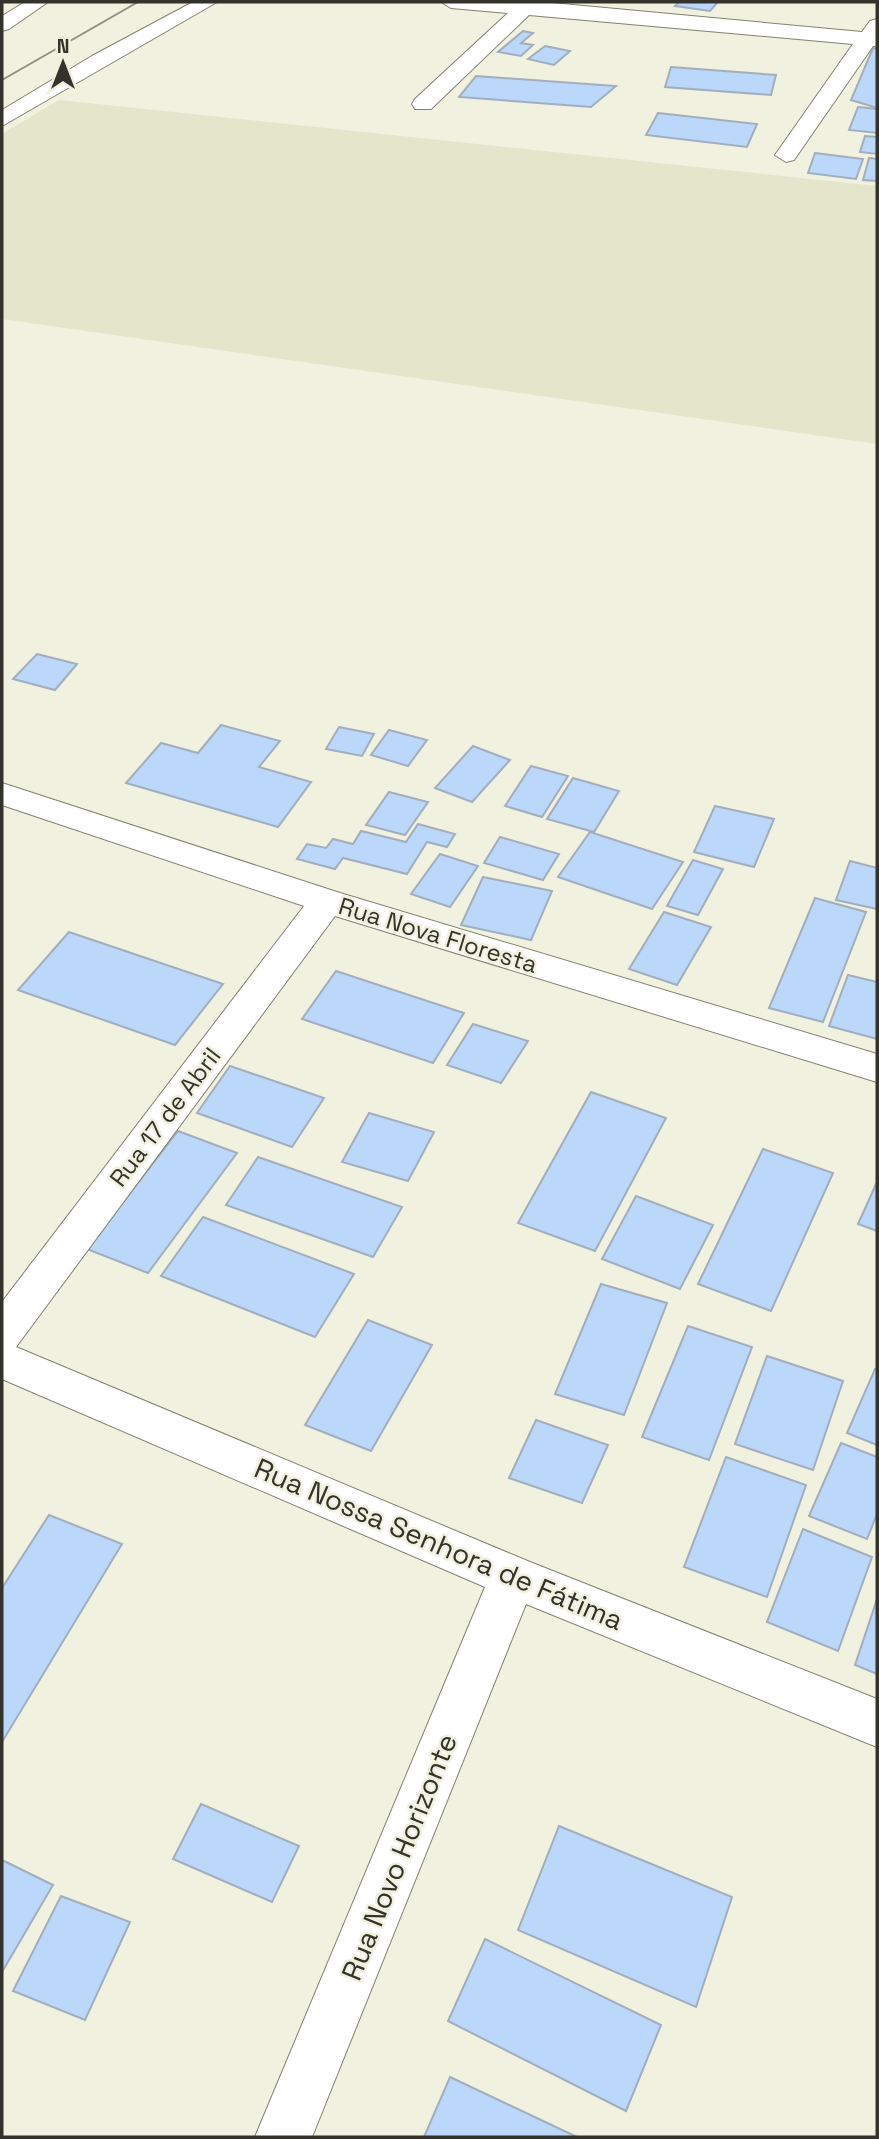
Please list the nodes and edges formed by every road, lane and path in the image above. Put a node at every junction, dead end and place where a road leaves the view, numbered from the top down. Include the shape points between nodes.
1 (38, 2) edge
2 (207, 2) edge
3 (451, 2) edge
4 (526, 6) edge
5 (2, 25) edge
6 (873, 34) edge
7 (424, 104) dead end
8 (2, 119) edge
9 (786, 155) dead end
10 (2, 794) edge
11 (327, 901) junction
12 (877, 1068) edge
13 (2, 1334) edge
14 (2, 1360) edge
15 (513, 1577) junction
16 (877, 1723) edge
17 (284, 2137) edge

1 - 5 street
2 - 8 street
3 - 4 street
4 - 6 street
4 - 7 street
6 - 9 street
10 - 11 street, Rua Nova Floresta
11 - 12 street, Rua Nova Floresta
11 - 13 street, Rua 17 de Abril
14 - 15 street, Rua Nossa Senhora de Fátima
15 - 16 street, Rua Nossa Senhora de Fátima
15 - 17 street, Rua Novo Horizonte

